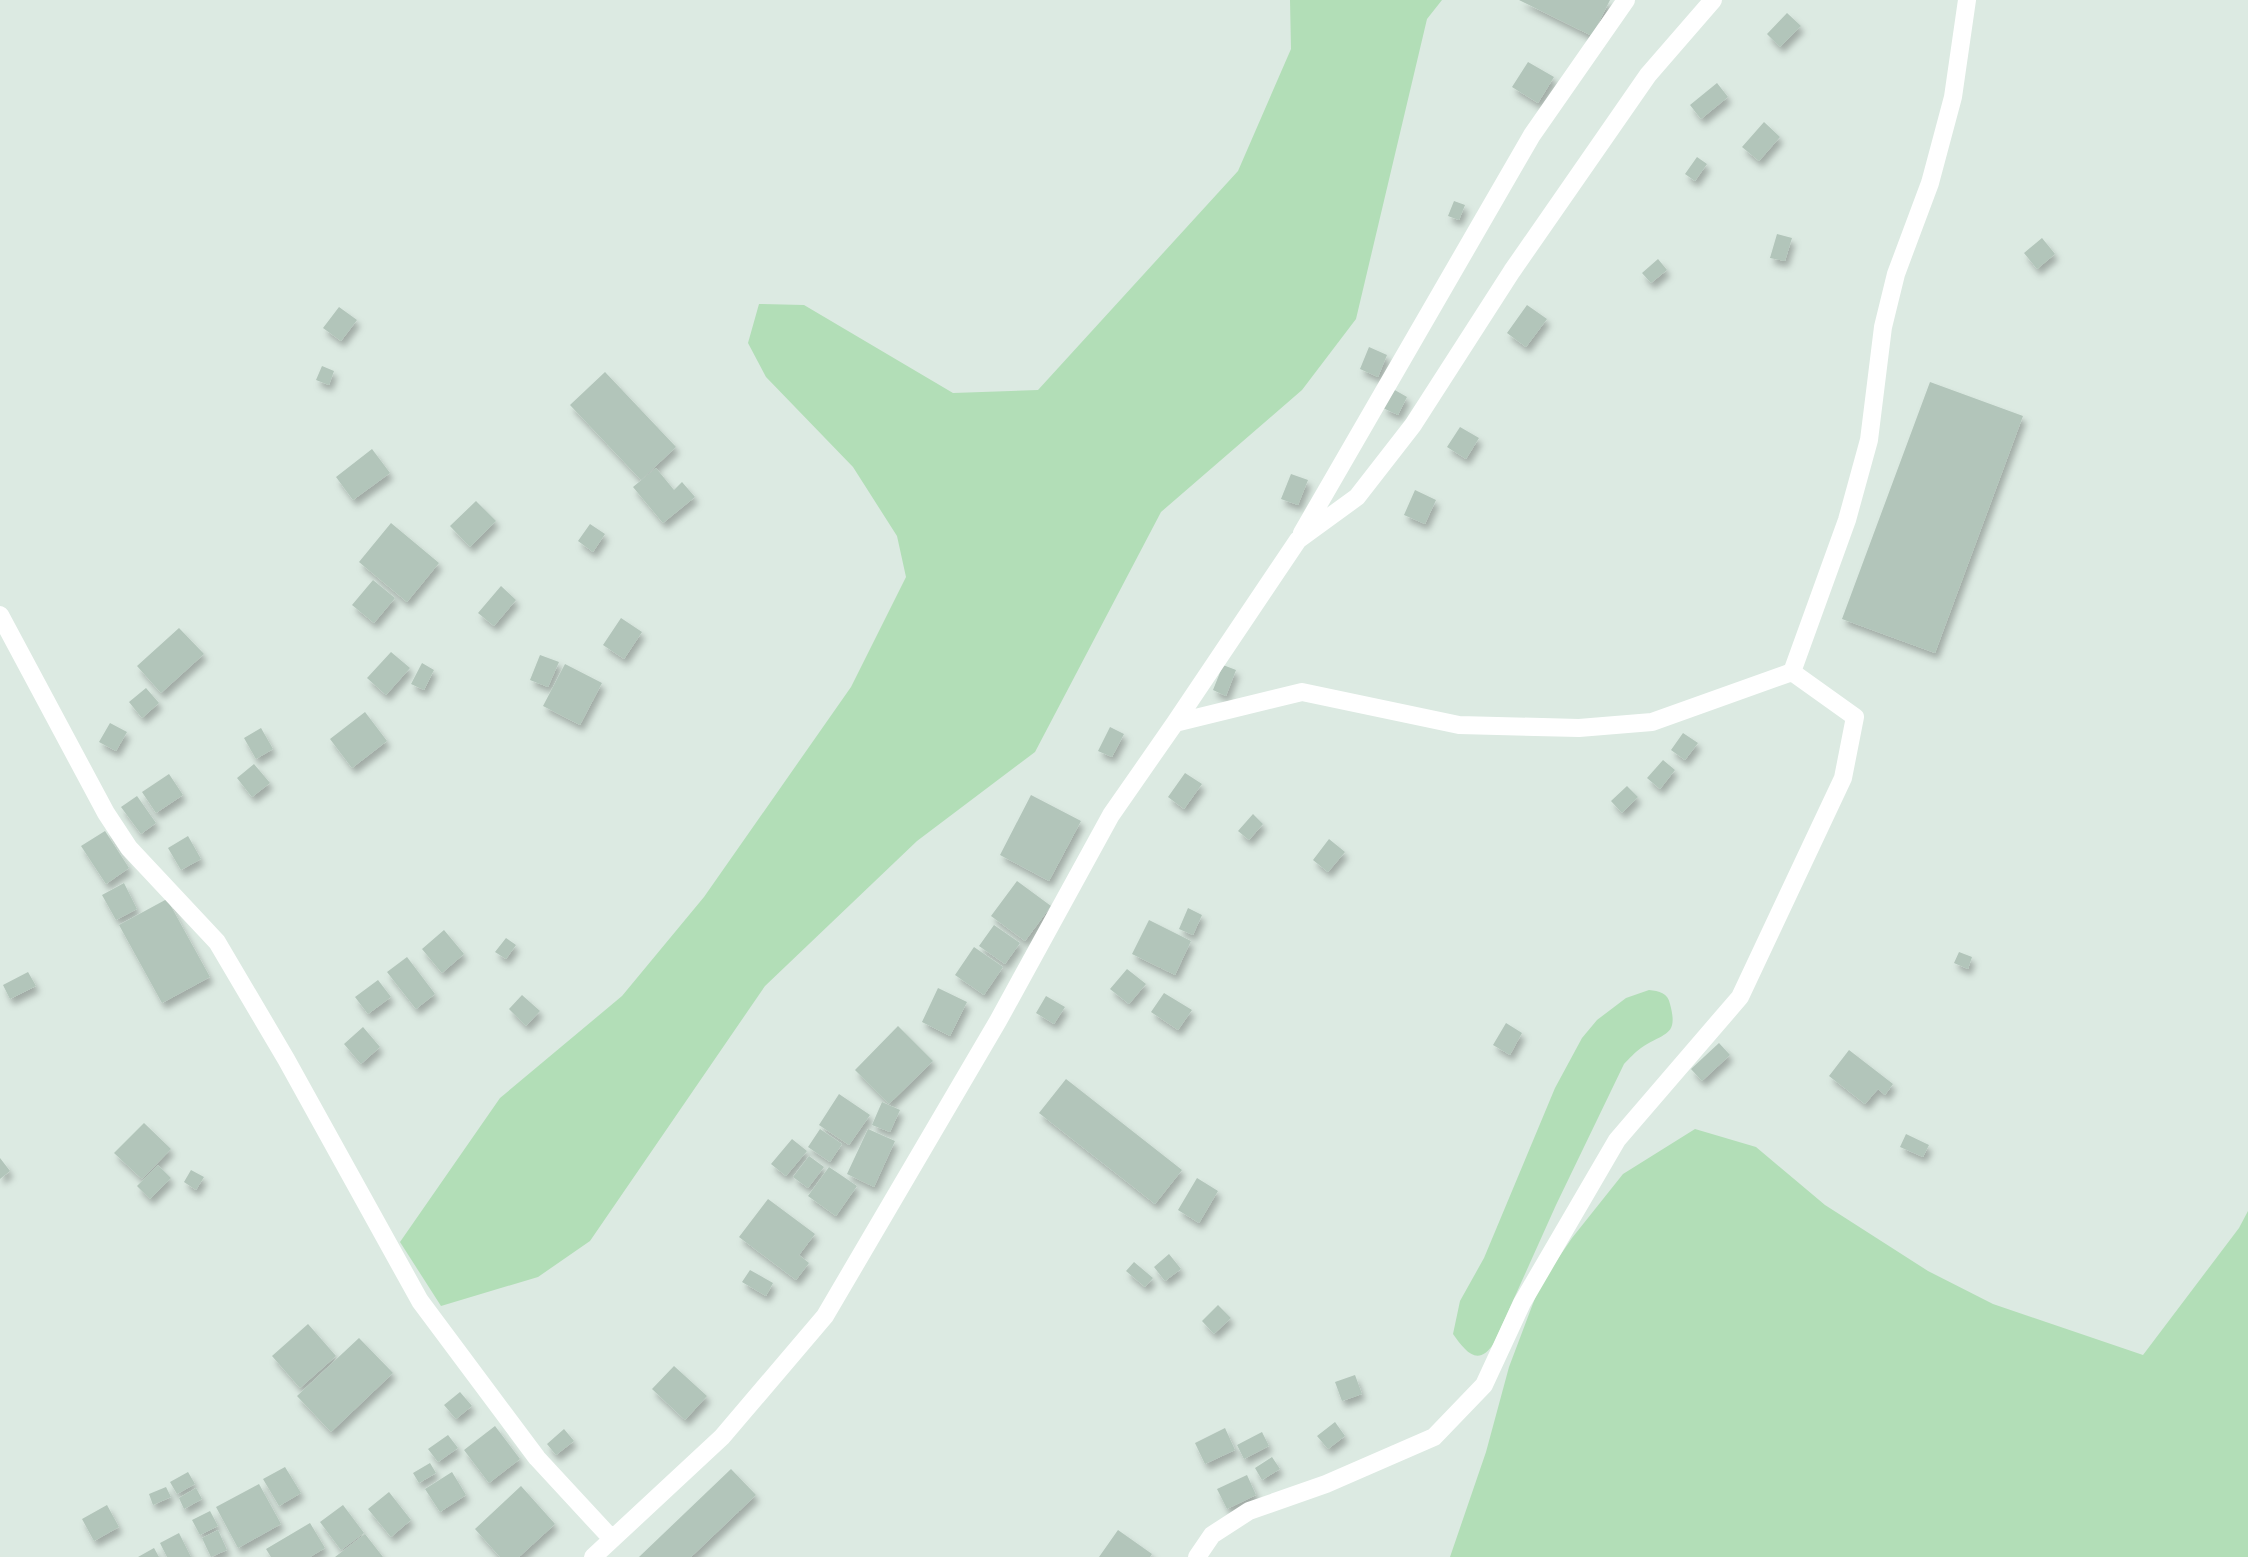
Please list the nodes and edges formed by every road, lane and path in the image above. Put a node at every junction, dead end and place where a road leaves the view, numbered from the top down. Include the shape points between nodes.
1 (1626, 0) edge
2 (1713, 0) edge
3 (1967, 0) edge
4 (1298, 540) junction
5 (0, 615) edge
6 (1792, 672) junction
7 (1175, 723) junction
8 (610, 1538) junction
9 (593, 1557) edge
10 (1197, 1557) edge

1 - 4 street via 1532,135
2 - 4 street via 1648,75 1512,271 1413,425 1357,497
3 - 6 street via 1953,97 1930,183 1896,274 1883,327 1869,440 1846,520
4 - 7 street
5 - 8 street via 106,813 129,848 217,942 420,1301 537,1458
6 - 7 street via 1652,722 1579,728 1460,726 1302,692
6 - 10 street via 1855,717 1843,778 1740,997 1617,1140 1522,1303 1484,1385 1434,1437 1326,1484 1250,1511 1212,1535
7 - 8 street via 1111,815 998,1021 825,1316 722,1437
8 - 9 street

